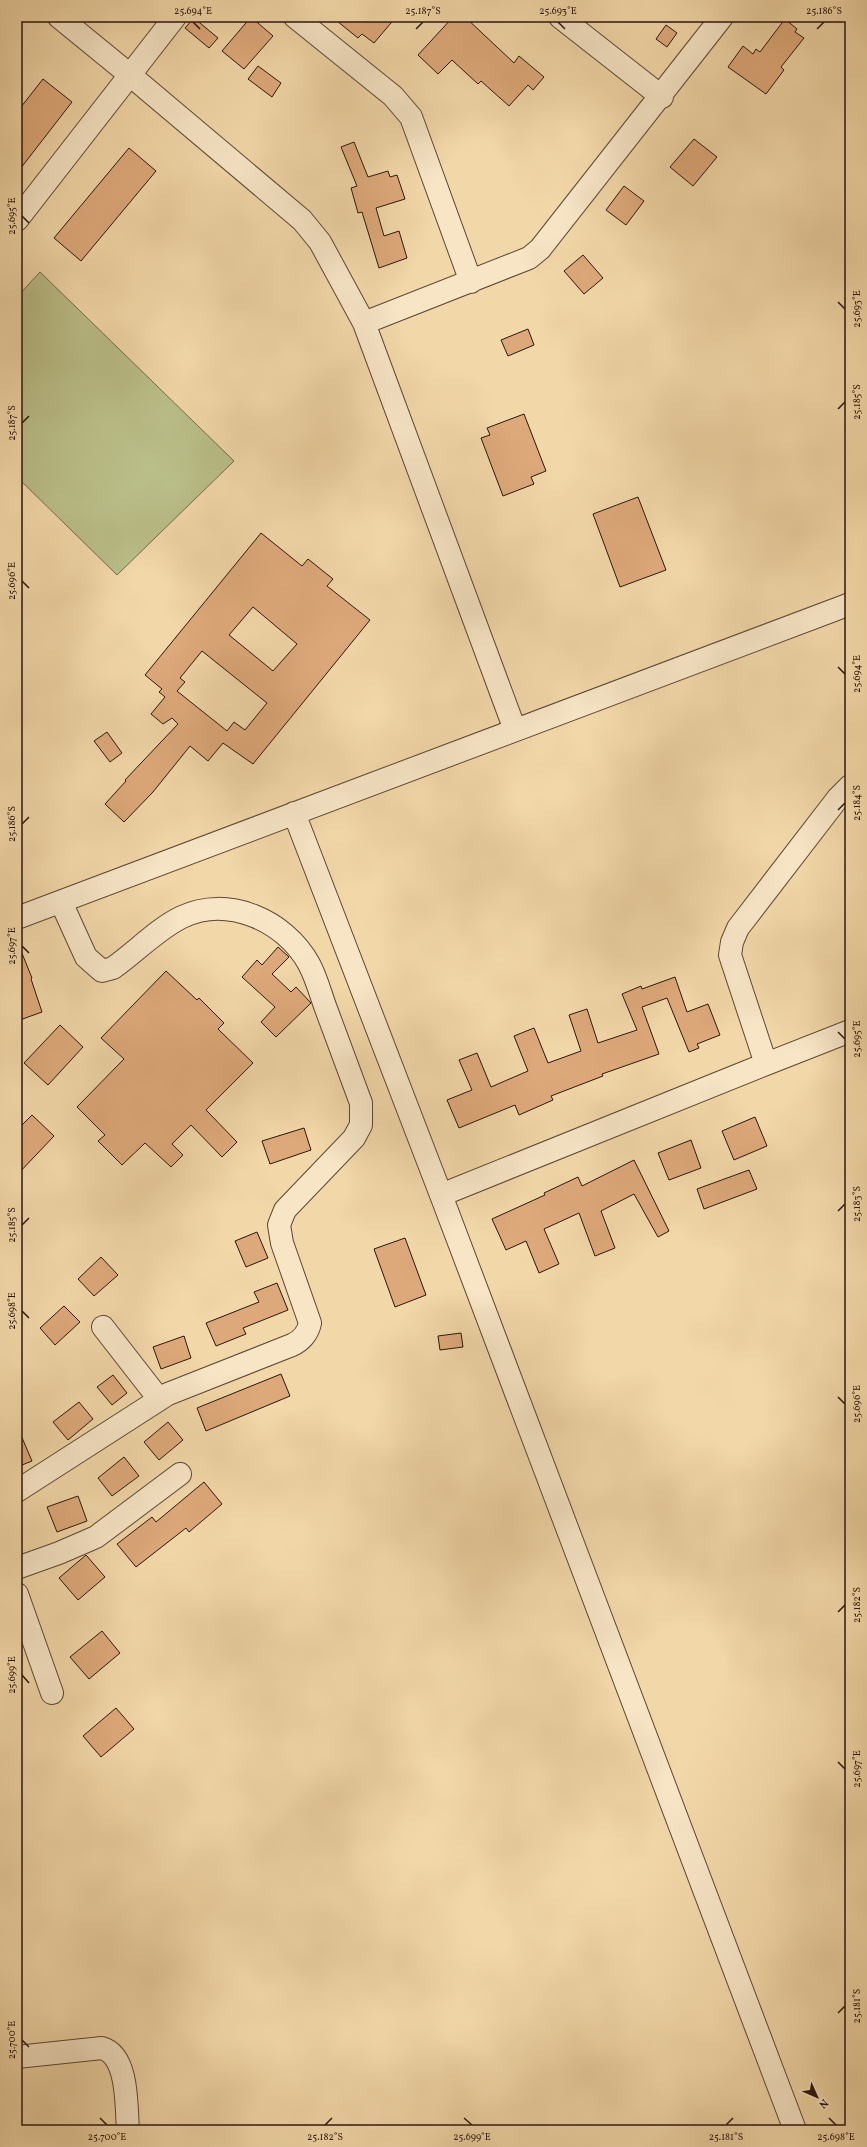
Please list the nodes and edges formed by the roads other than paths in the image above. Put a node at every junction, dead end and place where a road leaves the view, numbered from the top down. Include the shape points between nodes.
1 (59, 17) edge
2 (175, 17) edge
3 (295, 17) edge
4 (560, 17) edge
5 (722, 17) edge
6 (130, 75) junction
7 (662, 97) junction
8 (17, 220) edge
9 (471, 282) junction
10 (364, 323) junction
11 (850, 604) edge
12 (515, 730) junction
13 (850, 786) edge
14 (294, 813) junction
15 (61, 902) junction
16 (17, 918) edge
17 (850, 1032) edge
18 (766, 1064) junction
19 (441, 1195) junction
20 (103, 1327) dead end
21 (159, 1399) junction
22 (180, 1474) dead end
23 (17, 1491) edge
24 (17, 1568) edge
25 (17, 1594) edge
26 (52, 1693) dead end
27 (17, 2057) edge
28 (128, 2130) edge
29 (795, 2130) edge

1 - 6 street
2 - 6 street
3 - 9 street via 393,96 408,112
4 - 7 street
5 - 7 street
6 - 8 street
6 - 10 street via 302,220 320,242
7 - 9 street via 540,249 529,258
9 - 10 street
10 - 12 street
11 - 12 street
12 - 14 street
13 - 18 street via 738,928 732,942 730,955
14 - 15 street
14 - 19 street
15 - 16 street
15 - 21 street via 86,957 102,971 113,968 170,924 210,909 235,910 259,918 276,929 294,944 309,964 362,1108 361,1125 354,1138 285,1210 280,1220 282,1243 310,1323 305,1336 292,1345
17 - 18 street
18 - 19 street
19 - 29 street
20 - 21 street
21 - 23 street
22 - 24 street via 96,1537 60,1554
25 - 26 street
27 - 28 street via 102,2048 107,2050 117,2058 122,2074

